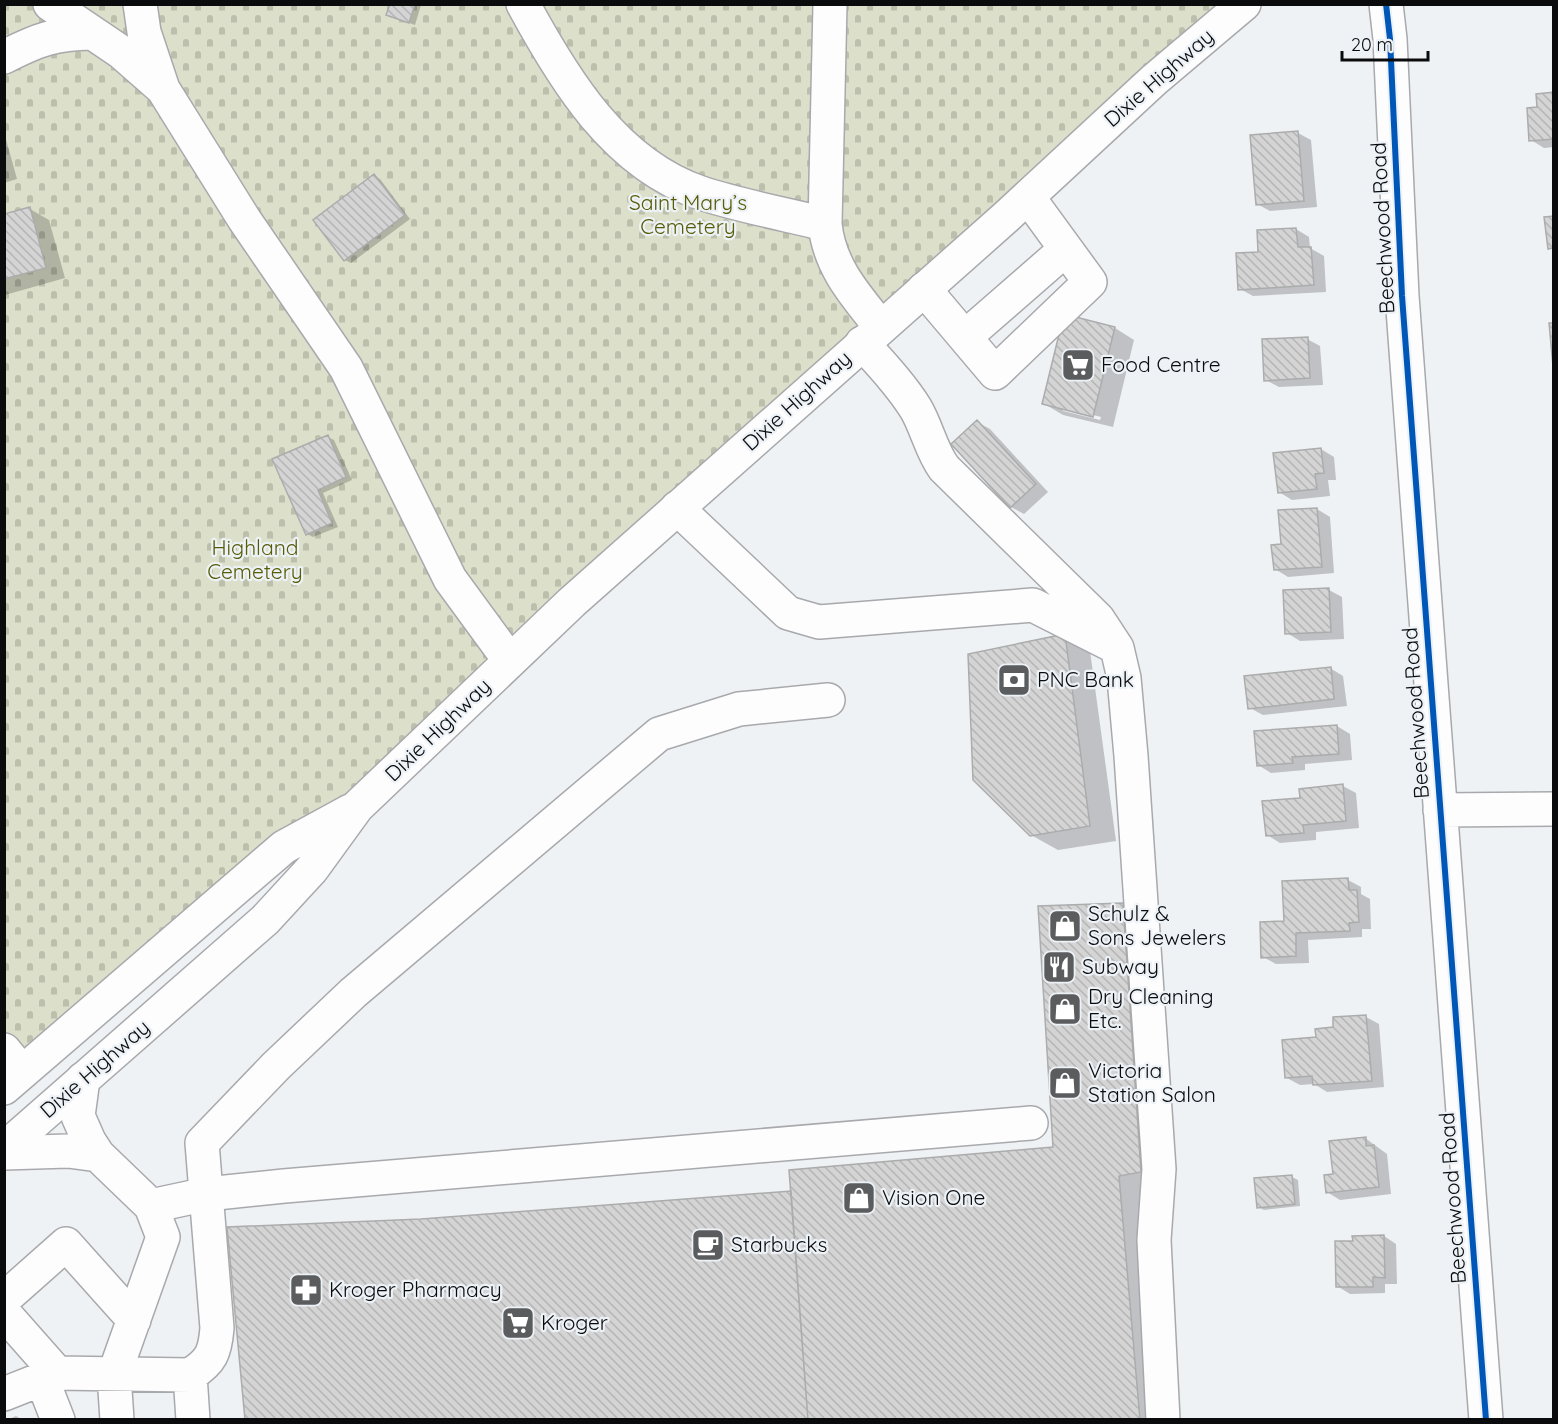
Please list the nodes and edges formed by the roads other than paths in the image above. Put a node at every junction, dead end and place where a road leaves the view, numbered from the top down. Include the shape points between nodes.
1 (51, 4) edge
2 (140, 4) edge
3 (523, 4) edge
4 (830, 4) edge
5 (1244, 4) edge
6 (1386, 4) edge
7 (92, 33) junction
8 (4, 57) edge
9 (163, 89) junction
10 (1028, 197) junction
11 (825, 224) junction
12 (1066, 249) junction
13 (924, 289) junction
14 (872, 335) junction
15 (965, 337) junction
16 (677, 508) junction
17 (1117, 648) junction
18 (510, 661) junction
19 (828, 700) dead end
20 (357, 807) junction
21 (1554, 809) edge
22 (1440, 810) junction
23 (10, 1070) edge
24 (83, 1079) junction
25 (1031, 1123) dead end
26 (4, 1151) edge
27 (98, 1155) junction
28 (207, 1194) junction
29 (151, 1206) junction
30 (4, 1299) edge
31 (4, 1313) edge
32 (134, 1320) junction
33 (114, 1375) junction
34 (190, 1375) junction
35 (49, 1376) junction
36 (4, 1394) edge
37 (58, 1419) edge
38 (117, 1419) edge
39 (193, 1419) edge
40 (1163, 1419) edge
41 (1486, 1419) edge

1 - 7 main road
2 - 9 main road via 144,32
3 - 11 main road via 575,91 634,155 700,193
4 - 11 main road
5 - 10 main road, Dixie Highway via 1154,80
6 - 22 main road, Beechwood Road via 1402,296
7 - 8 main road via 59,34
7 - 9 main road via 121,52
9 - 18 main road via 244,219 345,368 450,579
10 - 12 main road
10 - 13 main road, Dixie Highway
11 - 14 main road via 827,243
12 - 15 main road
12 - 15 main road via 1090,282 995,373
13 - 14 main road, Dixie Highway
13 - 15 main road
14 - 16 main road, Dixie Highway
14 - 17 main road via 945,468 1098,619
16 - 17 main road via 788,613 819,622 1033,605
16 - 18 main road, Dixie Highway
17 - 40 main road via 1124,678 1131,756 1159,1169 1154,1240
18 - 20 main road, Dixie Highway
19 - 28 main road via 739,709 659,734 427,928 276,1066 202,1143
20 - 23 main road, Dixie Highway via 284,847
20 - 24 main road, Dixie Highway via 312,869 265,920
21 - 22 main road
22 - 41 main road, Beechwood Road
24 - 26 main road, Dixie Highway
24 - 27 main road via 78,1116
25 - 28 main road
26 - 27 main road via 68,1150
27 - 29 main road
28 - 29 main road
28 - 34 main road via 216,1350 203,1367
29 - 32 main road via 163,1238
30 - 32 main road via 66,1244
31 - 35 main road
32 - 33 main road
33 - 34 main road
33 - 35 main road
33 - 38 main road
34 - 39 main road
35 - 36 main road
35 - 37 main road

